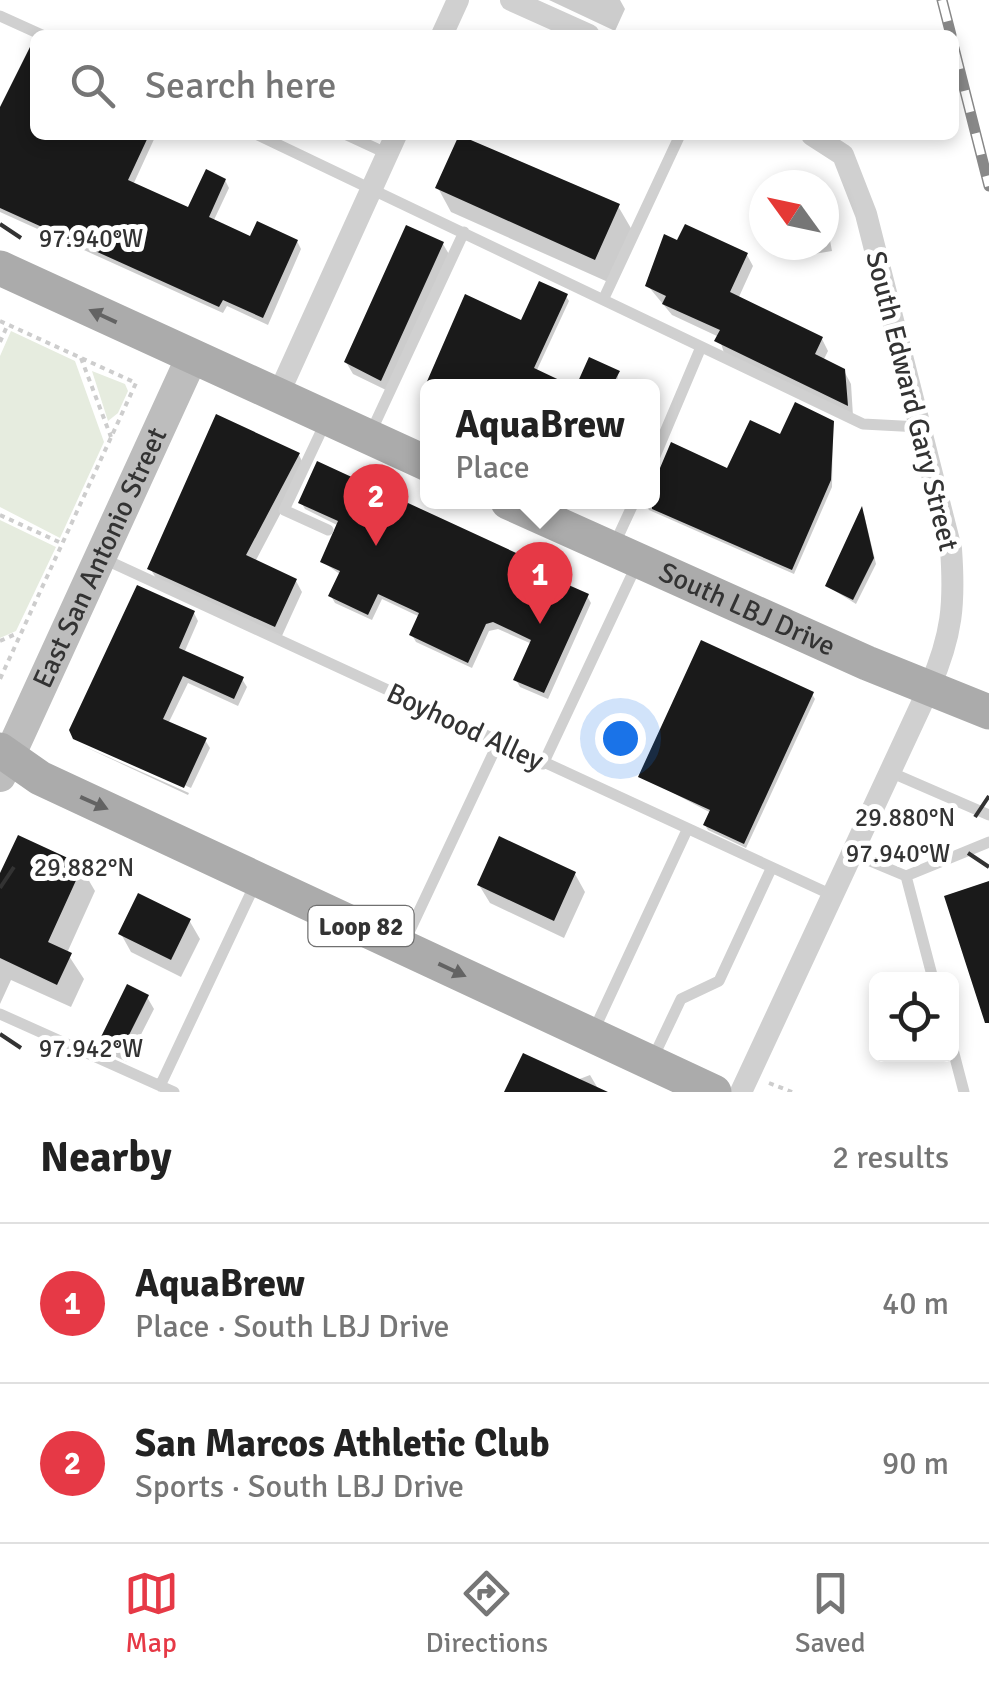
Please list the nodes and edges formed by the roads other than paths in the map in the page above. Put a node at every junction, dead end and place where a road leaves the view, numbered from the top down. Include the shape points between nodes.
1 (458, 0) edge
2 (511, 0) edge
3 (0, 16) edge
4 (31, 30) edge
5 (444, 30) edge
6 (578, 30) edge
7 (269, 140) edge
8 (678, 140) edge
9 (820, 140) edge
10 (392, 145) edge
11 (372, 189) junction
12 (464, 232) junction
13 (0, 268) edge
14 (604, 298) junction
15 (701, 347) junction
16 (192, 357) junction
17 (278, 395) junction
18 (327, 418) junction
19 (920, 427) junction
20 (369, 438) junction
21 (660, 444) edge
22 (420, 460) edge
23 (523, 509) edge
24 (633, 509) edge
25 (328, 530) dead end
26 (625, 555) junction
27 (100, 558) junction
28 (930, 686) junction
29 (989, 712) edge
30 (498, 744) junction
31 (3, 761) edge
32 (544, 764) junction
33 (890, 772) junction
34 (989, 815) edge
35 (688, 830) junction
36 (989, 842) edge
37 (851, 853) junction
38 (771, 870) junction
39 (906, 876) junction
40 (258, 878) junction
41 (832, 895) junction
42 (403, 947) junction
43 (932, 972) edge
44 (0, 1014) edge
45 (592, 1034) junction
46 (651, 1062) junction
47 (956, 1062) edge
48 (160, 1086) junction
49 (174, 1092) edge
50 (714, 1092) edge
51 (741, 1092) edge
52 (964, 1092) edge

1 - 5 street
2 - 6 street
3 - 4 lane
7 - 11 lane
8 - 14 lane
9 - 19 street, South Edward Gary Street via 843,155 866,214
10 - 11 street
11 - 12 lane
11 - 17 street
12 - 14 lane
12 - 20 lane
16 -> 13 main road
14 - 15 lane
15 - 19 lane via 863,424
15 - 21 lane
16 - 17 main road
16 - 27 street, East San Antonio Street
17 - 18 main road
18 - 20 main road
18 - 25 lane via 284,510
19 - 28 street, South Edward Gary Street via 951,550 955,604
20 - 22 main road
23 - 26 main road, South LBJ Drive
24 - 26 lane
26 - 28 main road, South LBJ Drive
26 - 32 lane
27 - 30 lane, Boyhood Alley
27 - 31 street, East San Antonio Street
28 - 29 main road, South LBJ Drive
28 - 33 street, South Edward Gary Street
30 - 32 lane, Boyhood Alley
30 - 42 lane
31 -> 40 main road, Loop 82
32 - 35 lane, Boyhood Alley
33 - 34 lane
33 - 37 street, South Edward Gary Street
35 - 38 lane, Boyhood Alley
35 - 45 lane
36 - 39 lane
37 - 39 lane
37 - 41 street, South Edward Gary Street
38 - 41 lane, Boyhood Alley
38 - 46 lane via 720,982 680,999
39 - 43 lane
40 - 42 main road, Loop 82
40 - 48 lane
41 - 51 street, South Edward Gary Street
42 -> 45 main road, Loop 82
44 - 48 lane
45 - 46 main road, Loop 82
46 - 50 main road, Loop 82
47 - 52 lane
48 - 49 lane

